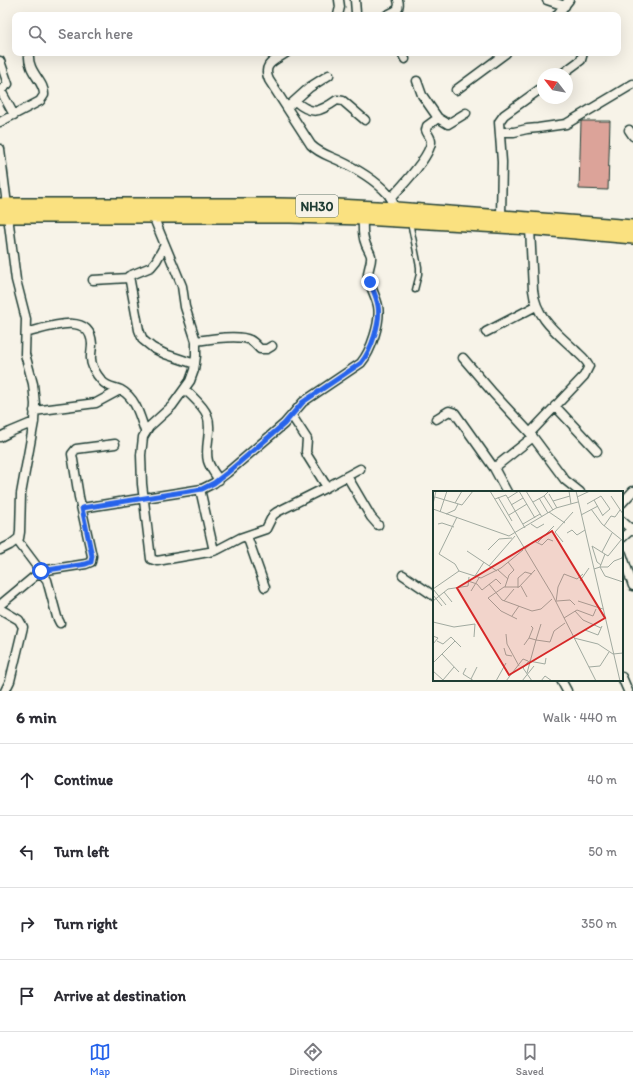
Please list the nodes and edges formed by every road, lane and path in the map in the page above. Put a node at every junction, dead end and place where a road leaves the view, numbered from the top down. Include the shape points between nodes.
1 (339, 0) edge
2 (355, 0) edge
3 (398, 0) edge
4 (547, 0) edge
5 (567, 3) edge
6 (340, 12) edge
7 (354, 12) edge
8 (393, 12) edge
9 (560, 12) edge
10 (29, 56) edge
11 (281, 56) edge
12 (502, 56) edge
13 (583, 56) edge
14 (0, 61) edge
15 (570, 68) edge
16 (329, 75) dead end
17 (417, 81) dead end
18 (633, 84) edge
19 (456, 90) dead end
20 (537, 91) edge
21 (295, 101) junction
22 (288, 108) junction
23 (14, 114) junction
24 (466, 114) dead end
25 (438, 118) junction
26 (365, 120) dead end
27 (0, 122) edge
28 (500, 132) junction
29 (0, 149) edge
30 (393, 203) junction
31 (4, 210) edge
32 (153, 216) junction
33 (501, 216) junction
34 (363, 218) junction
35 (410, 221) junction
36 (633, 227) edge
37 (530, 228) junction
38 (633, 236) edge
39 (165, 245) junction
40 (129, 278) junction
41 (93, 280) dead end
42 (415, 290) dead end
43 (536, 306) junction
44 (486, 332) dead end
45 (26, 333) junction
46 (196, 341) junction
47 (272, 346) dead end
48 (463, 358) dead end
49 (195, 364) junction
50 (185, 389) junction
51 (120, 390) junction
52 (555, 406) junction
53 (34, 411) junction
54 (292, 416) junction
55 (436, 419) dead end
56 (34, 422) junction
57 (145, 431) junction
58 (532, 435) junction
59 (0, 437) edge
60 (115, 444) dead end
61 (597, 451) dead end
62 (494, 468) junction
63 (360, 469) dead end
64 (347, 476) junction
65 (219, 480) junction
66 (327, 488) junction
67 (200, 489) junction
68 (506, 491) edge
69 (579, 491) edge
70 (633, 491) edge
71 (143, 499) junction
72 (623, 502) edge
73 (82, 508) junction
74 (623, 522) edge
75 (378, 525) dead end
76 (633, 529) edge
77 (247, 536) junction
78 (623, 537) edge
79 (17, 540) junction
80 (0, 550) edge
81 (214, 551) junction
82 (623, 557) edge
83 (41, 571) junction
84 (403, 575) dead end
85 (633, 586) edge
86 (265, 587) dead end
87 (433, 595) edge
88 (0, 605) edge
89 (0, 609) edge
90 (60, 623) dead end
91 (623, 679) edge
92 (561, 681) edge
93 (4, 688) edge
94 (567, 691) edge
95 (628, 691) edge

1 - 6 street
2 - 7 street
3 - 8 street via 399,7
4 - 5 street
5 - 9 street
10 - 23 street via 29,64 44,95 40,101
11 - 22 street via 266,69 269,80
12 - 19 street
13 - 15 street
14 - 23 street via 8,84 2,89 2,93
16 - 21 street via 310,87
17 - 25 street via 422,95
18 - 28 street via 566,124
20 - 28 street via 501,118
21 - 22 street
21 - 26 street via 307,110 319,111 340,100
22 - 30 street via 316,150 369,178 387,193
23 - 27 street
24 - 25 street via 448,124
25 - 30 street via 426,128 431,141 429,148
28 - 33 street
29 - 31 street
30 - 31 highway, NH30
30 - 33 highway, NH30
31 - 32 highway, NH30
31 - 45 street via 16,280 26,319
32 - 34 highway, NH30
32 - 39 street
33 - 36 highway, NH30
34 - 35 highway, NH30
34 - 54 street via 364,242 371,254 368,277 379,312 371,345 361,363 307,399
35 - 37 highway, NH30
35 - 42 lane via 420,274
37 - 38 highway, NH30
37 - 43 street
39 - 40 street via 151,267 131,274
39 - 46 street via 182,286 185,307
40 - 41 street
40 - 49 street via 143,340 165,354
43 - 44 street
43 - 52 street via 554,330 586,360 589,366 584,376
45 - 51 street via 72,323 82,325 91,333 90,357 94,370 105,384
45 - 53 street via 25,354 33,384
46 - 47 street via 246,338 260,349
46 - 49 street
48 - 58 street
49 - 50 street
50 - 57 street via 166,413
50 - 65 street via 208,416 208,460
51 - 53 street via 96,403
51 - 57 street via 126,393 136,407
52 - 58 street
52 - 61 street
53 - 56 street
54 - 65 street
54 - 66 street via 305,434 307,455
55 - 62 street via 452,411
56 - 59 street
56 - 79 street via 21,494 20,532
57 - 71 street via 141,455
58 - 62 street
58 - 69 street via 565,480
60 - 73 street via 76,449 73,452
62 - 68 street
63 - 64 street
64 - 66 street
64 - 75 street
65 - 67 street
66 - 77 street via 278,512 273,515 266,528
67 - 71 street
67 - 81 street
70 - 72 street
71 - 73 street
71 - 81 street via 151,559 157,561
73 - 83 street via 91,562
74 - 76 street
76 - 78 street
77 - 81 street
77 - 86 street
79 - 80 street
79 - 83 street
82 - 85 street
83 - 88 street
83 - 90 street via 50,587
84 - 87 street
89 - 93 street via 19,620 23,627 10,681
91 - 95 street
92 - 94 street

